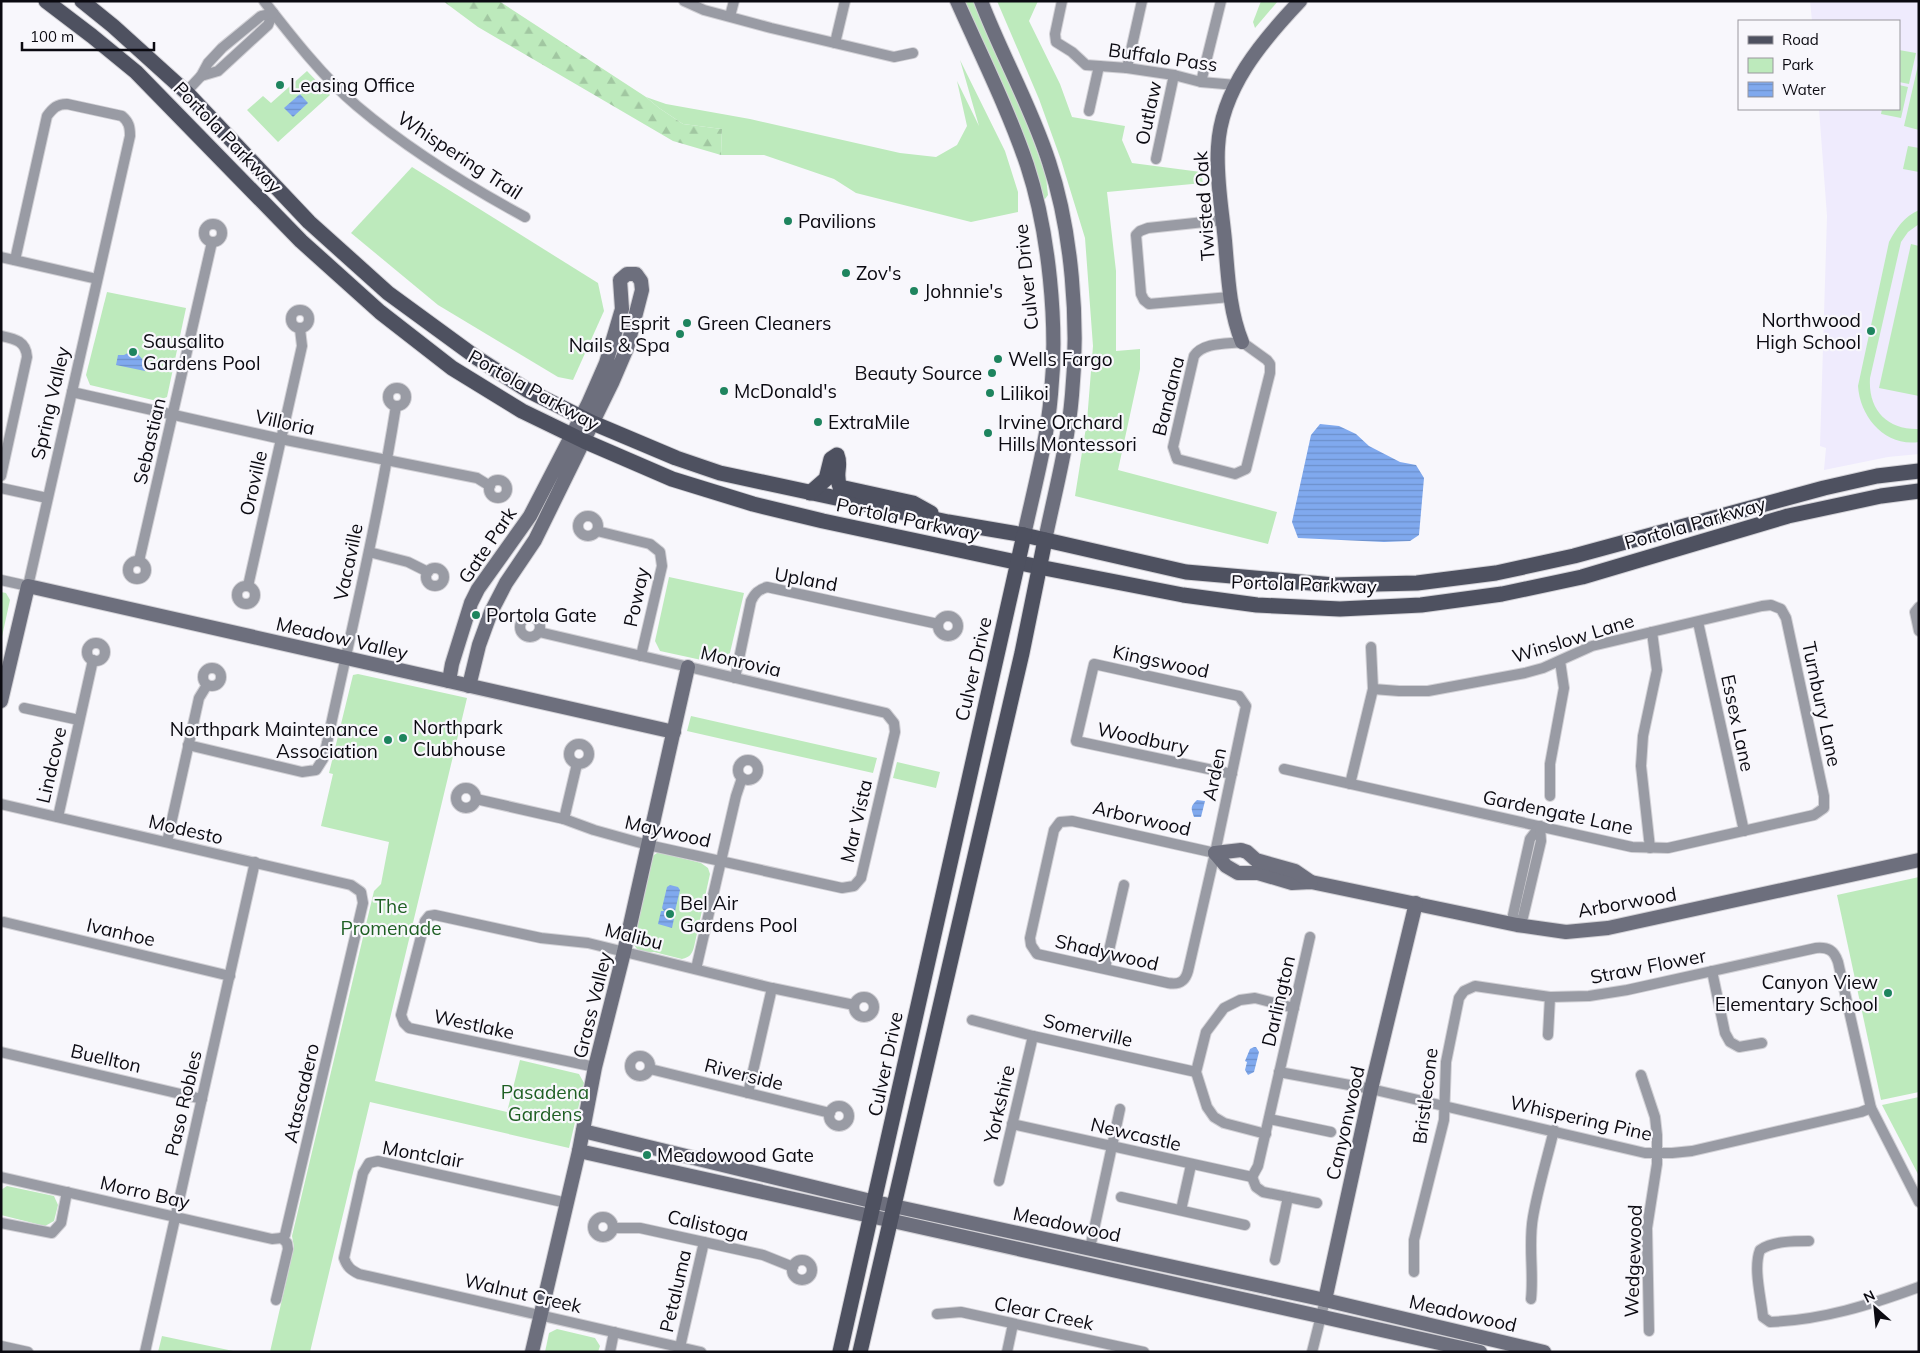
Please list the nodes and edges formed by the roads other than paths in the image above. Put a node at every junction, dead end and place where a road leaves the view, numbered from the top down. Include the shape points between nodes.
1 (46, 1) edge
2 (82, 1) edge
3 (264, 1) edge
4 (684, 1) edge
5 (734, 1) edge
6 (845, 1) edge
7 (957, 1) edge
8 (981, 1) edge
9 (1062, 1) edge
10 (1142, 1) edge
11 (1221, 1) edge
12 (1300, 1) edge
13 (273, 13) junction
14 (730, 16) junction
15 (835, 44) junction
16 (913, 53) dead end
17 (1099, 66) junction
18 (1127, 68) junction
19 (136, 72) junction
20 (1174, 75) junction
21 (1201, 82) junction
22 (1236, 85) junction
23 (186, 92) junction
24 (1089, 112) dead end
25 (1156, 159) dead end
26 (525, 217) dead end
27 (1223, 220) junction
28 (212, 242) dead end
29 (1, 257) edge
30 (15, 260) junction
31 (97, 279) junction
32 (1230, 298) junction
33 (300, 329) dead end
34 (1, 336) edge
35 (1242, 342) junction
36 (72, 392) junction
37 (396, 406) dead end
38 (172, 415) junction
39 (587, 420) junction
40 (578, 438) junction
41 (281, 439) junction
42 (387, 462) junction
43 (1919, 471) edge
44 (1, 476) edge
45 (490, 486) dead end
46 (1, 488) edge
47 (1919, 491) edge
48 (810, 493) junction
49 (48, 498) junction
50 (948, 522) junction
51 (597, 531) dead end
52 (1024, 536) junction
53 (1044, 540) junction
54 (369, 552) junction
55 (139, 561) dead end
56 (1017, 563) junction
57 (1039, 567) junction
58 (428, 572) dead end
59 (1, 580) edge
60 (28, 586) junction
61 (248, 586) dead end
62 (1919, 607) edge
63 (1781, 609) joint
64 (1698, 622) junction
65 (938, 624) dead end
66 (462, 628) junction
67 (539, 632) dead end
68 (1652, 632) junction
69 (1919, 632) edge
70 (482, 635) junction
71 (1371, 647) dead end
72 (641, 656) junction
73 (345, 658) junction
74 (93, 660) dead end
75 (1560, 662) junction
76 (688, 667) junction
77 (735, 678) junction
78 (449, 681) junction
79 (207, 685) dead end
80 (469, 686) junction
81 (1373, 689) junction
82 (2, 696) edge
83 (1239, 696) joint
84 (24, 708) dead end
85 (79, 720) junction
86 (674, 732) junction
87 (1076, 742) joint
88 (188, 745) junction
89 (888, 760) joint
90 (577, 764) dead end
91 (1284, 769) dead end
92 (1232, 774) junction
93 (742, 778) dead end
94 (1350, 784) junction
95 (1550, 796) dead end
96 (476, 799) dead end
97 (1, 804) edge
98 (1824, 808) joint
99 (58, 817) junction
100 (564, 819) junction
101 (1060, 822) joint
102 (1540, 826) junction
103 (1744, 831) junction
104 (167, 842) junction
105 (648, 845) junction
106 (1650, 848) junction
107 (1215, 854) junction
108 (1919, 860) edge
109 (720, 861) junction
110 (255, 862) junction
111 (1311, 882) junction
112 (1124, 885) dead end
113 (854, 886) joint
114 (361, 892) joint
115 (1416, 903) junction
116 (2, 921) edge
117 (1517, 925) junction
118 (1310, 937) dead end
119 (624, 952) junction
120 (412, 968) joint
121 (1105, 968) junction
122 (696, 969) junction
123 (1712, 971) junction
124 (230, 976) junction
125 (1186, 978) joint
126 (772, 988) junction
127 (1469, 988) joint
128 (1550, 997) junction
129 (854, 1005) dead end
130 (1294, 1008) junction
131 (972, 1020) dead end
132 (1033, 1036) junction
133 (1548, 1036) dead end
134 (1762, 1043) dead end
135 (1, 1052) edge
136 (595, 1067) junction
137 (650, 1069) dead end
138 (1196, 1072) junction
139 (1279, 1072) junction
140 (1641, 1075) dead end
141 (1371, 1089) junction
142 (748, 1093) junction
143 (202, 1098) junction
144 (1445, 1106) junction
145 (1871, 1108) junction
146 (1120, 1109) dead end
147 (830, 1113) dead end
148 (1269, 1119) junction
149 (1012, 1124) junction
150 (1554, 1130) junction
151 (583, 1131) junction
152 (1330, 1132) dead end
153 (1266, 1134) junction
154 (629, 1141) junction
155 (1112, 1147) junction
156 (579, 1151) junction
157 (1658, 1153) junction
158 (624, 1162) junction
159 (1192, 1165) junction
160 (1, 1177) edge
161 (1252, 1177) junction
162 (999, 1181) dead end
163 (67, 1192) junction
164 (1121, 1197) dead end
165 (1288, 1197) junction
166 (1919, 1202) edge
167 (567, 1203) junction
168 (1317, 1203) dead end
169 (893, 1205) junction
170 (874, 1209) junction
171 (1181, 1210) junction
172 (176, 1217) junction
173 (890, 1220) junction
174 (1, 1223) edge
175 (1245, 1225) dead end
176 (613, 1228) dead end
177 (282, 1238) junction
178 (1809, 1241) dead end
179 (704, 1242) junction
180 (1090, 1248) junction
181 (344, 1258) joint
182 (1275, 1260) dead end
183 (793, 1267) dead end
184 (1414, 1272) dead end
185 (1919, 1287) edge
186 (1531, 1299) dead end
187 (276, 1300) dead end
188 (1325, 1300) junction
189 (937, 1314) dead end
190 (541, 1315) junction
191 (1320, 1316) junction
192 (1012, 1324) junction
193 (1648, 1331) dead end
194 (614, 1332) junction
195 (1, 1346) edge
196 (680, 1347) junction
197 (28, 1352) edge
198 (146, 1352) edge
199 (532, 1352) edge
200 (610, 1352) edge
201 (700, 1352) edge
202 (840, 1352) edge
203 (860, 1352) edge
204 (1007, 1352) edge
205 (1144, 1352) edge
206 (1312, 1352) edge
207 (1480, 1352) edge
208 (1544, 1352) edge

1 - 19 main road, Portola Parkway
2 - 23 main road, Portola Parkway
3 - 13 street, Whispering Trail
4 - 14 street
5 - 14 street
6 - 15 street
7 - 52 street, Culver Drive via 1027,166 1041,222 1052,302 1051,393
8 - 53 street, Culver Drive via 1050,162 1064,218 1069,258 1075,322 1072,395
9 - 17 street, Buffalo Pass via 1056,42 1086,65
10 - 18 street
11 - 21 street
12 - 22 street, Twisted Oak via 1253,56
13 - 23 street via 268,25 218,71 201,76
13 - 26 street, Whispering Trail via 356,105 413,150
14 - 15 street
15 - 16 street via 894,56
17 - 18 street, Buffalo Pass
17 - 24 street
18 - 20 street, Buffalo Pass
19 - 23 main road via 152,79 172,96
19 - 40 main road, Portola Parkway via 302,241 380,312 452,368 522,411
20 - 21 street, Buffalo Pass
20 - 25 street, Outlaw
21 - 22 street, Buffalo Pass
22 - 27 street, Twisted Oak via 1223,117 1218,146
23 - 39 main road, Portola Parkway via 309,222 388,293 527,390
27 - 32 street, Twisted Oak
27 - 32 street via 1140,231 1136,236 1141,294 1149,304
28 - 38 street, Sebastian
29 - 30 street
30 - 31 street
30 - 31 street, Spring Valley via 47,116 52,108 67,104 122,116 130,126 130,136
31 - 36 street, Spring Valley
32 - 35 street, Twisted Oak via 1234,323
33 - 41 street, Oroville via 302,346
34 - 44 street via 20,342 27,357
35 - 35 street, Bandana via 1198,349 1194,356 1173,447 1177,459 1235,474 1246,468 1270,364
36 - 38 street, Villoria
36 - 49 street, Spring Valley
37 - 42 street, Vacaville
38 - 41 street, Villoria
38 - 55 street, Sebastian
39 - 39 street via 612,383 634,324 642,285 636,274 627,274 620,280 623,301 617,330
39 - 40 street
39 - 48 main road, Portola Parkway via 720,473
40 - 56 main road, Portola Parkway via 672,479 752,504
40 - 66 street, Gate Park via 530,516 478,589
40 - 70 street, Gate Park via 535,540 506,583
41 - 42 street, Villoria
41 - 61 street, Oroville
42 - 45 street, Villoria via 477,478
42 - 54 street, Vacaville
43 - 53 main road, Portola Parkway via 1877,476 1783,498 1574,556 1496,573 1417,583 1334,586 1186,572
46 - 49 street
47 - 57 main road, Portola Parkway via 1788,516 1582,576 1502,594 1421,605 1340,609 1257,605 1183,595
48 - 50 main road, Portola Parkway
48 - 50 main road via 826,479 831,459 838,454 840,461 836,479 840,487 913,503
49 - 60 street, Spring Valley
50 - 52 main road, Portola Parkway
51 - 72 street, Poway via 650,544 660,552 662,566
52 - 53 main road, Portola Parkway
52 - 56 main road, Culver Drive
53 - 57 main road, Culver Drive
54 - 58 street via 408,562
54 - 73 street, Vacaville
56 - 57 main road, Portola Parkway
56 - 170 main road, Culver Drive
57 - 169 main road, Culver Drive via 1022,653
59 - 60 street, Meadow Valley
60 - 73 street, Meadow Valley
60 - 82 street, Spring Valley
62 - 69 street via 1915,612
63 - 64 street, Winslow Lane via 1762,606
63 - 98 street, Turnbury Lane via 1788,627
64 - 68 street, Winslow Lane
64 - 103 street, Essex Lane
65 - 77 street, Upland via 766,587 754,594 751,601
66 - 70 street
66 - 78 street, Gate Park
67 - 72 street, Monrovia
68 - 75 street, Winslow Lane via 1592,646
68 - 106 street via 1657,670 1643,736 1641,766
70 - 80 street, Gate Park
71 - 81 street
72 - 76 street, Monrovia
73 - 78 street, Meadow Valley
73 - 88 street, Vacaville via 323,759 316,770 302,772
74 - 85 street, Lindcove
75 - 81 street, Winslow Lane via 1525,673 1454,687 1400,691
75 - 95 street via 1564,688 1550,764
76 - 77 street, Monrovia
76 - 86 street, Grass Valley
77 - 89 street, Monrovia via 886,713 895,727
78 - 80 street, Meadow Valley
79 - 88 street via 199,698
80 - 86 street, Meadow Valley
81 - 94 street
83 - 87 street, Kingswood via 1094,664
83 - 92 street, Arden via 1246,706
84 - 85 street, Lindcove
85 - 99 street, Lindcove
86 - 105 street, Grass Valley
87 - 92 street, Woodbury
88 - 104 street
89 - 113 street, Mar Vista via 861,878
90 - 100 street
91 - 94 street, Gardengate Lane
92 - 107 street, Arden
93 - 109 street
94 - 102 street, Gardengate Lane
96 - 100 street, Maywood
97 - 99 street, Modesto
98 - 103 street, Gardengate Lane via 1814,815
99 - 104 street, Modesto
100 - 105 street, Maywood
101 - 107 street, Arborwood via 1072,821
101 - 121 street, Shadywood via 1054,830 1030,945 1037,954
102 - 106 street, Gardengate Lane
102 - 117 street via 1539,850 1523,917
103 - 106 street, Gardengate Lane via 1668,848
104 - 110 street, Modesto
105 - 109 street, Maywood
105 - 119 street, Grass Valley
107 - 111 street, Arborwood via 1241,850 1256,860 1295,871
107 - 111 street, Arborwood via 1238,873 1258,873 1292,883
107 - 125 street, Arden
108 - 117 street, Arborwood via 1608,928 1566,932
109 - 113 street, Maywood via 842,888
109 - 122 street
110 - 114 street, Modesto via 351,885
110 - 124 street, Paso Robles
111 - 115 street, Arborwood
112 - 121 street
114 - 177 street, Atascadero via 364,903 286,1235
115 - 117 street, Arborwood
115 - 141 street, Canyonwood
116 - 124 street, Ivanhoe
118 - 130 street, Darlington
119 - 120 street, Malibu via 435,915 425,921
119 - 122 street, Malibu
119 - 136 street, Grass Valley
120 - 136 street, Westlake via 401,1015 409,1028
121 - 125 street, Shadywood via 1175,985
122 - 126 street, Malibu
123 - 128 street, Straw Flower via 1627,990
123 - 134 street via 1725,1033 1730,1042 1738,1047
123 - 145 street, Straw Flower via 1816,948 1832,950 1838,962
124 - 143 street, Paso Robles
126 - 129 street, Malibu
126 - 142 street
127 - 128 street, Straw Flower via 1475,986
127 - 144 street, Bristlecone via 1459,998 1450,1038
128 - 133 street
130 - 138 street via 1254,998 1240,1000 1224,1008 1206,1032
130 - 139 street, Darlington
131 - 132 street, Somerville
132 - 138 street, Somerville
132 - 149 street, Yorkshire
135 - 143 street, Buellton
136 - 151 street, Grass Valley
137 - 142 street, Riverside
138 - 153 street via 1207,1107 1214,1117 1224,1123
139 - 141 street, Darlington
139 - 148 street, Darlington
140 - 157 street, Wedgewood via 1655,1117
141 - 144 street, Whispering Pine
141 - 188 street, Canyonwood
142 - 147 street, Riverside
143 - 172 street, Paso Robles
144 - 150 street, Whispering Pine
144 - 184 street, Bristlecone via 1414,1240
145 - 157 street, Whispering Pine via 1692,1151
145 - 166 street
146 - 155 street
148 - 152 street
148 - 153 street, Darlington
149 - 155 street, Newcastle
149 - 162 street, Yorkshire
150 - 157 street, Whispering Pine
150 - 186 street via 1532,1218
151 - 154 street, Meadowood
151 - 156 street, Grass Valley
153 - 161 street, Darlington
154 - 158 street
154 - 170 street, Meadowood
155 - 159 street, Newcastle
155 - 180 street
156 - 158 street, Meadowood
156 - 167 street, Grass Valley
157 - 193 street, Wedgewood via 1647,1228
158 - 170 street, Meadowood
159 - 161 street, Newcastle
159 - 171 street
160 - 163 street, Morro Bay
161 - 165 street via 1263,1192
163 - 172 street, Morro Bay
163 - 174 street via 61,1223 52,1232
164 - 171 street
165 - 168 street
165 - 182 street
167 - 181 street, Montclair via 378,1160 369,1163 363,1174
167 - 190 street, Grass Valley
169 - 170 street, Meadowood
169 - 173 main road, Culver Drive
169 - 180 street, Meadowood
170 - 173 street, Meadowood
170 - 202 main road, Culver Drive
171 - 175 street
172 - 177 street, Morro Bay via 272,1239
172 - 198 street, Paso Robles
173 - 191 street, Meadowood
173 - 203 main road, Culver Drive
176 - 179 street, Calistoga via 640,1228
177 - 187 street, Atascadero via 288,1249
178 - 185 street via 1770,1245 1760,1250 1759,1287 1766,1320 1799,1320 1848,1311
179 - 183 street, Calistoga via 763,1255
179 - 196 street, Petaluma
180 - 188 street, Meadowood
181 - 190 street, Walnut Creek via 350,1270 359,1274
188 - 191 street, Canyonwood
188 - 208 street, Meadowood
189 - 192 street, Clear Creek via 961,1312
190 - 194 street, Walnut Creek
190 - 199 street, Grass Valley
191 - 206 street, Canyonwood
191 - 207 street, Meadowood
192 - 204 street
192 - 205 street, Clear Creek
194 - 196 street, Walnut Creek
194 - 200 street
195 - 197 street
196 - 201 street, Walnut Creek

